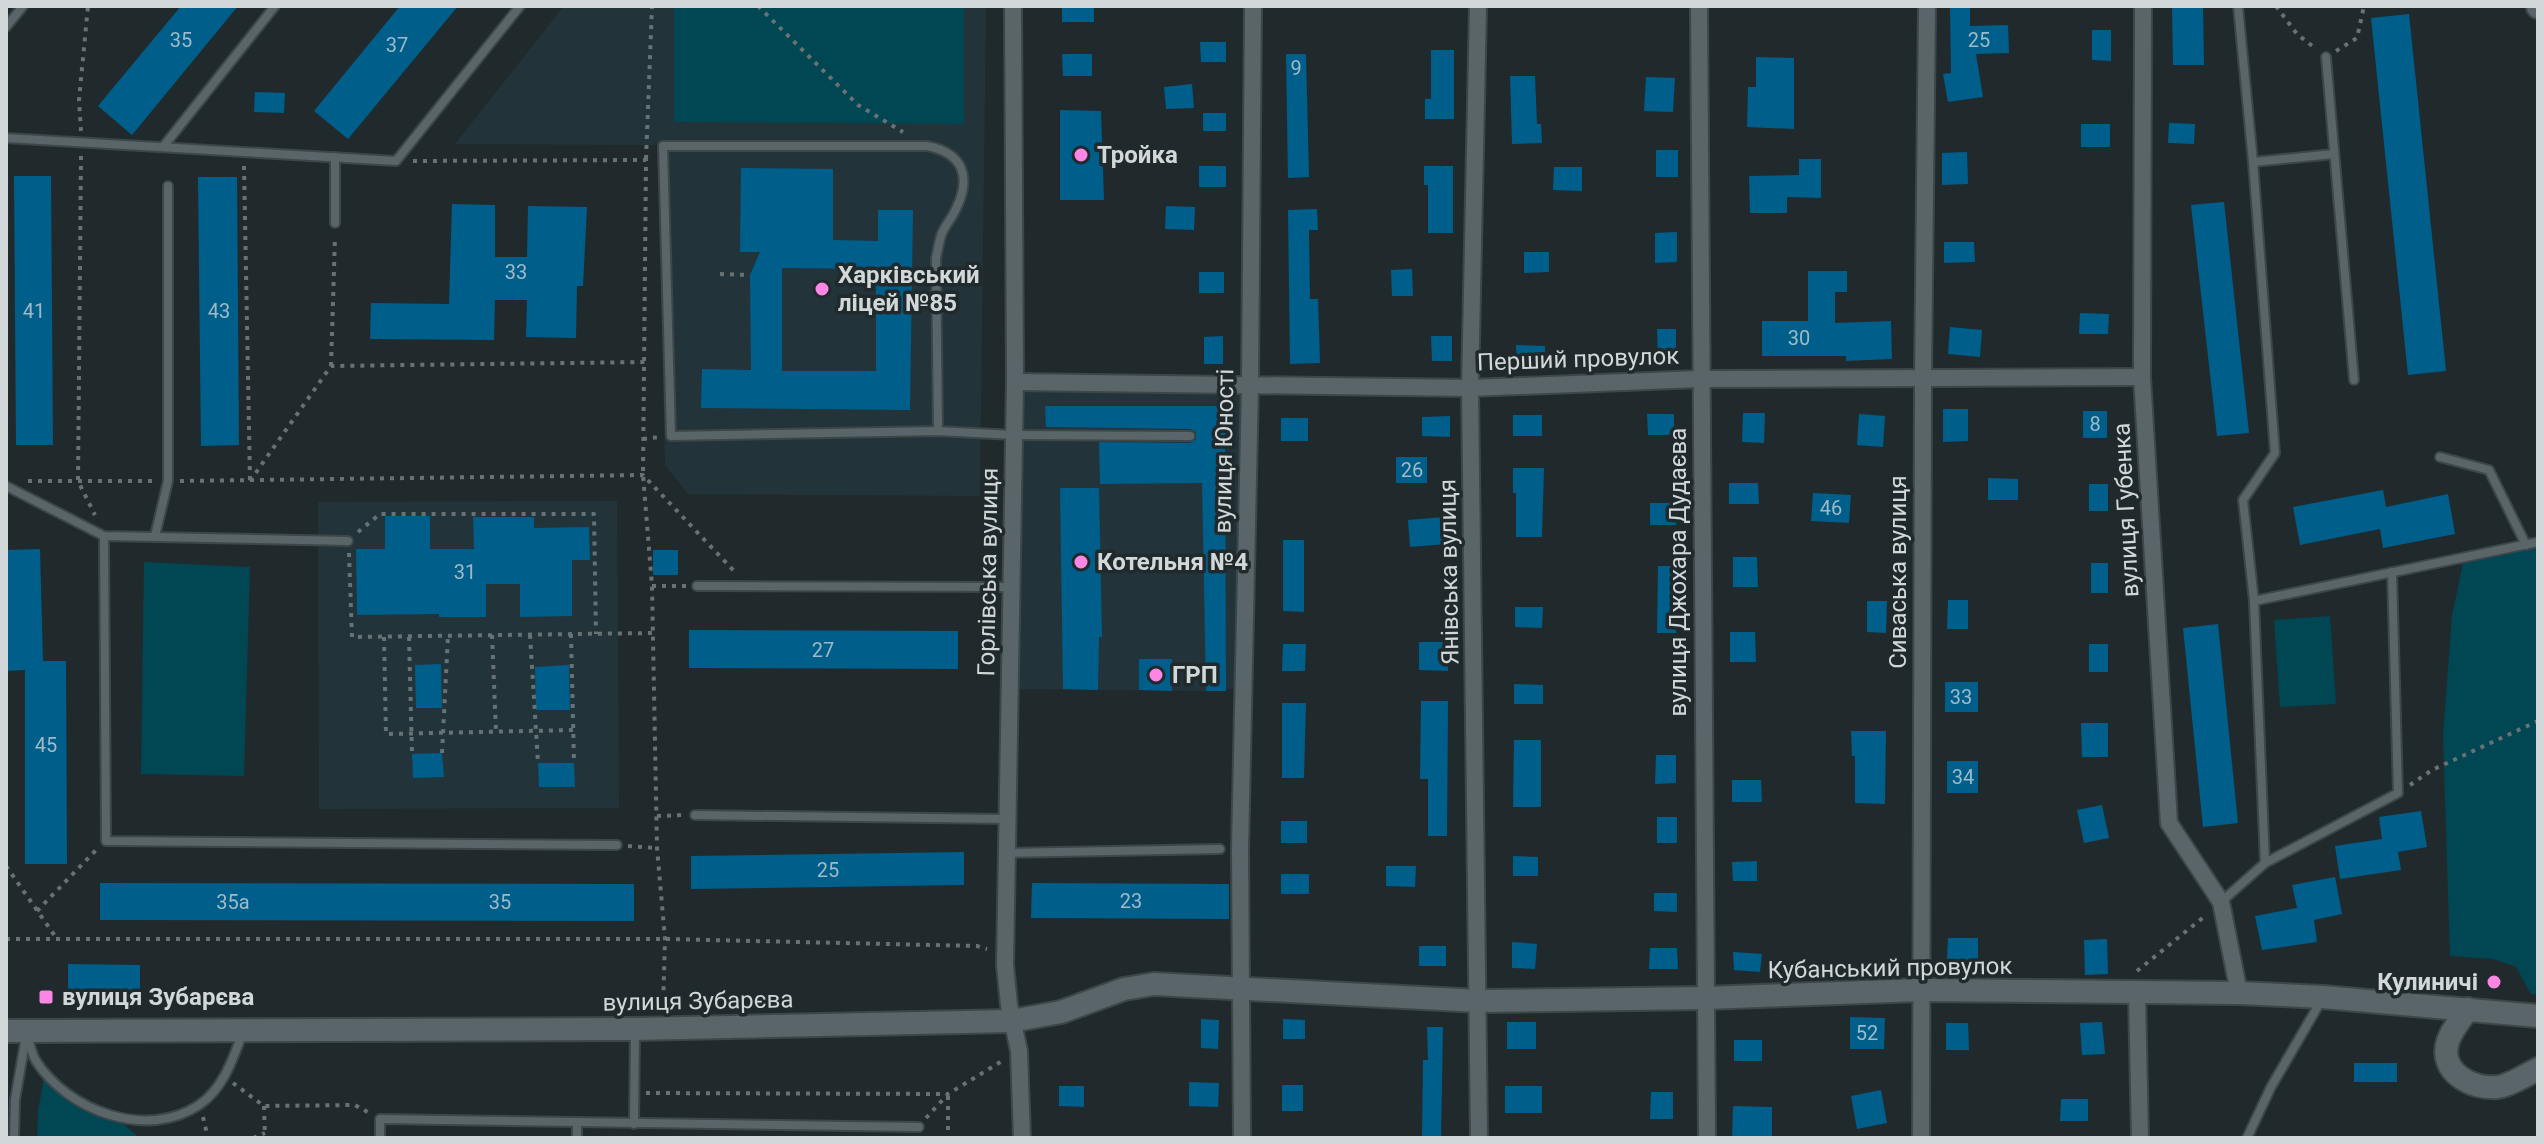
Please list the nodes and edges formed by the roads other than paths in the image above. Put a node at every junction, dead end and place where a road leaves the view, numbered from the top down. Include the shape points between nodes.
1 (23, 6) edge
2 (275, 6) edge
3 (520, 6) edge
4 (1013, 6) edge
5 (1253, 6) edge
6 (1478, 6) edge
7 (1699, 6) edge
8 (1927, 6) edge
9 (2143, 6) edge
10 (2238, 6) edge
11 (6, 27) edge
12 (2326, 57) road end
13 (6, 138) edge
14 (163, 147) junction
15 (2334, 154) junction
16 (335, 157) junction
17 (2253, 162) junction
18 (168, 186) dead end
19 (335, 223) road end
20 (2142, 377) junction
21 (1923, 378) junction
22 (1700, 379) junction
23 (2354, 380) dead end
24 (1015, 382) junction
25 (1250, 385) junction
26 (1470, 388) junction
27 (938, 431) junction
28 (1013, 435) junction
29 (1190, 436) dead end
30 (2440, 457) dead end
31 (6, 486) edge
32 (104, 536) junction
33 (155, 536) junction
34 (348, 541) road end
35 (2538, 542) edge
36 (2526, 545) junction
37 (2392, 572) junction
38 (697, 586) road end
39 (1012, 587) junction
40 (2254, 601) junction
41 (695, 815) road end
42 (1007, 819) junction
43 (617, 845) road end
44 (1220, 849) dead end
45 (1008, 853) junction
46 (2265, 863) junction
47 (2221, 902) junction
48 (2133, 985) junction
49 (1242, 989) junction
50 (1920, 990) junction
51 (2239, 993) junction
52 (2323, 997) junction
53 (1706, 998) junction
54 (1479, 1001) junction
55 (2468, 1009) junction
56 (2538, 1016) edge
57 (1011, 1021) junction
58 (635, 1029) junction
59 (243, 1030) junction
60 (16, 1031) edge
61 (2538, 1069) edge
62 (577, 1123) junction
63 (634, 1124) junction
64 (919, 1127) dead end
65 (14, 1138) edge
66 (380, 1138) edge
67 (577, 1138) edge
68 (1022, 1138) edge
69 (1242, 1138) edge
70 (1479, 1138) edge
71 (1707, 1138) edge
72 (1921, 1138) edge
73 (2140, 1138) edge
74 (2247, 1138) edge

1 - 11 lane
2 - 14 lane
3 - 16 lane via 396,161
4 - 24 street, Горлівська вулиця
5 - 25 street, вулиця Юності
6 - 26 street, Янівська вулиця
7 - 22 street, вулиця Джохара Дудаєва
8 - 21 street, Сиваська вулиця
9 - 20 street, вулиця Губенка
10 - 17 lane
12 - 15 lane
13 - 14 lane
14 - 16 lane
15 - 17 lane
15 - 23 lane
16 - 19 lane
17 - 40 lane via 2275,453 2243,500
18 - 33 lane via 168,481
20 - 21 street, Перший провулок
20 - 47 street, вулиця Губенка via 2169,823
21 - 22 street, Перший провулок
21 - 50 street, Сиваська вулиця
22 - 26 street, Перший провулок
22 - 53 street, вулиця Джохара Дудаєва
24 - 25 street, Перший провулок
24 - 28 street, Горлівська вулиця
25 - 26 street, Перший провулок
25 - 49 street, вулиця Юності
26 - 54 street, Янівська вулиця
27 - 27 lane via 671,436 663,146 927,146 956,158 963,172 961,198 942,233 936,258
27 - 28 lane
28 - 29 lane
28 - 39 street, Горлівська вулиця
30 - 36 lane via 2489,470
31 - 32 lane
32 - 33 lane
32 - 43 lane via 106,841
33 - 34 lane
35 - 36 lane
36 - 37 lane
37 - 40 lane
37 - 46 lane via 2398,793
38 - 39 lane
39 - 42 street, Горлівська вулиця
40 - 46 lane
41 - 42 lane
42 - 45 street, Горлівська вулиця
44 - 45 lane
45 - 57 street, Горлівська вулиця via 1005,965
46 - 47 lane
47 - 51 street, вулиця Губенка
48 - 50 street, Кубанський провулок
48 - 51 street, Кубанський провулок
48 - 73 street
49 - 54 street, Кубанський провулок
49 - 57 street, вулиця Зубарєва via 1139,986 1061,1012
49 - 69 street, вулиця Юності
50 - 53 street, Кубанський провулок
50 - 72 street, Сиваська вулиця
51 - 52 street, Кубанський провулок
52 - 55 street, Кубанський провулок
52 - 74 lane
53 - 54 street, Кубанський провулок
53 - 71 street, вулиця Джохара Дудаєва
54 - 70 street, Янівська вулиця
55 - 56 street, Кубанський провулок
55 - 61 street via 2447,1043 2448,1065 2455,1073 2478,1085 2499,1087
57 - 58 street, вулиця Зубарєва
57 - 68 street, Горлівська вулиця via 1019,1051
58 - 59 street, вулиця Зубарєва
58 - 63 lane
59 - 60 street, вулиця Зубарєва
59 - 60 lane via 224,1077 199,1105 153,1121 117,1118 76,1101 34,1059
60 - 65 lane
62 - 63 lane
62 - 66 lane via 380,1119
62 - 67 lane
63 - 64 lane

